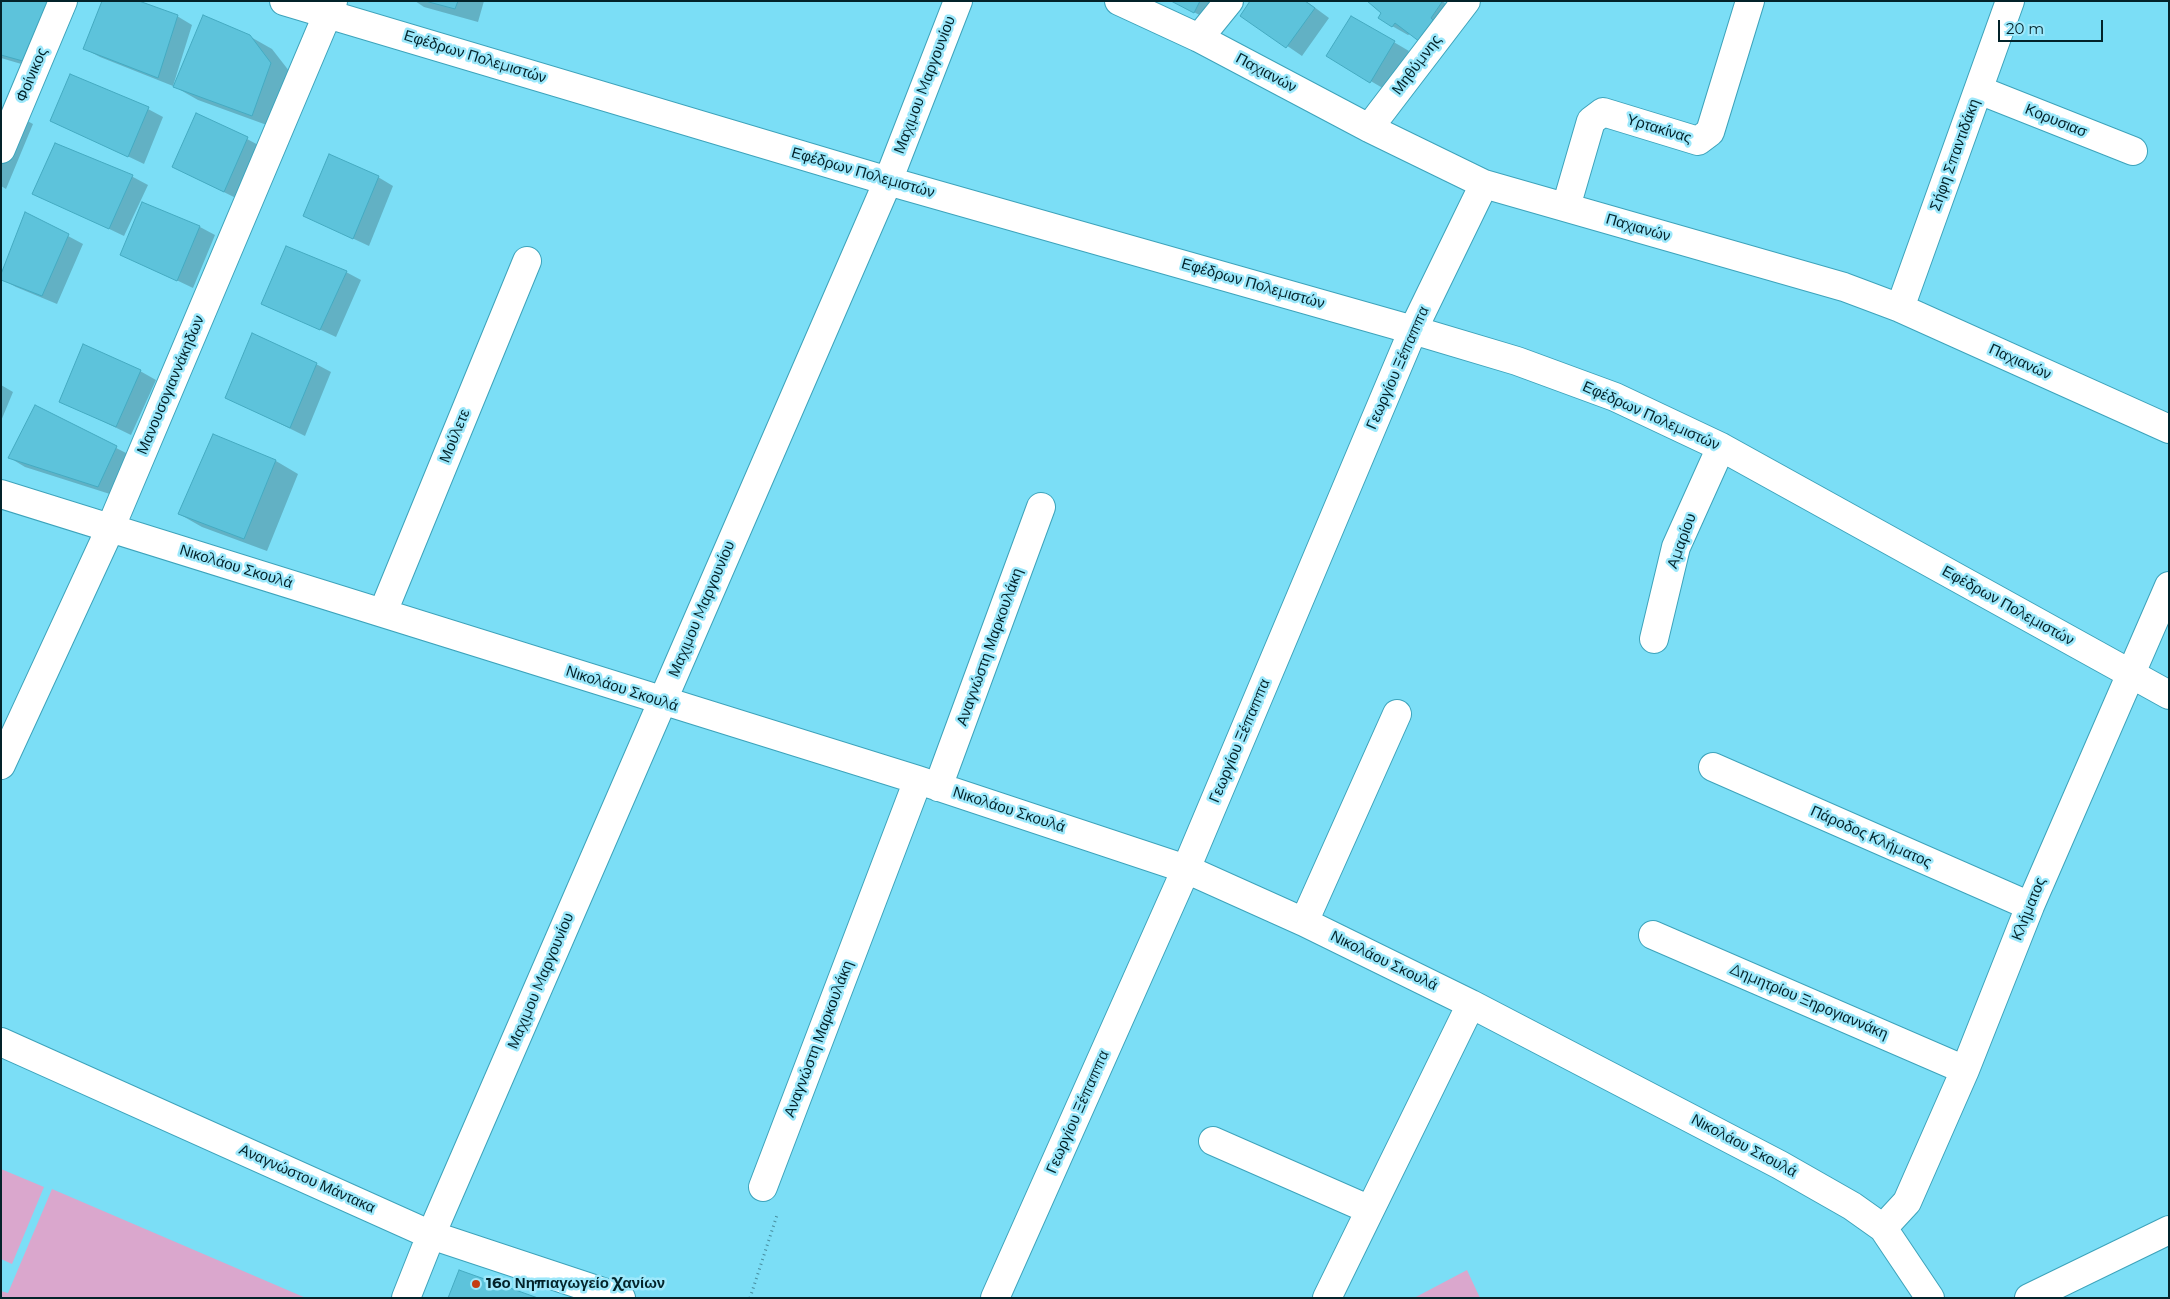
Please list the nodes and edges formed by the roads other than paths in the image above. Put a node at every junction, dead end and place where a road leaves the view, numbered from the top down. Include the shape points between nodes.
1 (63, 1) edge
2 (284, 1) edge
3 (958, 1) edge
4 (1229, 1) edge
5 (1466, 1) edge
6 (1750, 1) edge
7 (2010, 1) edge
8 (1123, 2) edge
9 (330, 7) edge
10 (1199, 38) junction
11 (1979, 90) junction
12 (1369, 128) junction
13 (1, 149) edge
14 (2134, 151) dead end
15 (888, 181) junction
16 (1484, 184) junction
17 (1566, 207) junction
18 (527, 261) dead end
19 (1900, 308) junction
20 (1413, 330) junction
21 (2169, 429) edge
22 (1721, 447) junction
23 (1, 494) edge
24 (1041, 507) dead end
25 (110, 529) junction
26 (2169, 586) edge
27 (382, 612) junction
28 (1654, 639) dead end
29 (2131, 674) junction
30 (2169, 695) edge
31 (662, 702) junction
32 (1397, 714) dead end
33 (1, 765) edge
34 (1713, 768) dead end
35 (928, 783) junction
36 (1186, 869) junction
37 (2030, 906) junction
38 (1304, 922) junction
39 (1653, 935) dead end
40 (1471, 1004) junction
41 (1, 1042) edge
42 (1965, 1070) junction
43 (1213, 1141) dead end
44 (763, 1187) road end
45 (1368, 1209) junction
46 (1883, 1228) junction
47 (2169, 1230) edge
48 (431, 1235) junction
49 (406, 1298) edge
50 (621, 1298) edge
51 (995, 1298) edge
52 (1327, 1298) edge
53 (1930, 1298) edge
54 (2029, 1298) edge

1 - 13 street, Φοίνικος
2 - 9 street, Εφέδρων Πολεμιστών
3 - 15 street, Μαχιμου Mαργουνίου
4 - 10 street
5 - 12 street, Μηθύμνης
6 - 17 street, Υρτακίνας via 1710,132 1698,141 1603,112 1591,121
7 - 11 street, Σήφη Σπαντιδάκη
8 - 10 street, Παχιανών
9 - 15 street, Εφέδρων Πολεμιστών
9 - 25 street, Μανουσογιαννάκηδων
10 - 12 street, Παχιανών
11 - 14 street, Κορυσιασ
11 - 19 street, Σήφη Σπαντιδάκη
12 - 16 street, Παχιανών
15 - 20 street, Εφέδρων Πολεμιστών
15 - 31 street, Μαχιμου Mαργουνίου
16 - 17 street, Παχιανών
16 - 20 street, Γεωργίου Ξέπαππα
17 - 19 street, Παχιανών via 1844,287
18 - 27 street, Μούλετε
19 - 21 street, Παχιανών
20 - 22 street, Εφέδρων Πολεμιστών via 1517,361 1615,397
20 - 36 street, Γεωργίου Ξέπαππα
22 - 28 street, Αμαρίου via 1676,547
22 - 29 street, Εφέδρων Πολεμιστών
23 - 25 street, Νικολάου Σκουλά
24 - 35 street, Αναγνώστη Μαρκουλάκη
25 - 27 street, Νικολάου Σκουλά
25 - 33 street, Μανουσογιαννάκηδων
26 - 29 street, Κλήματος
27 - 31 street, Νικολάου Σκουλά
29 - 30 street, Εφέδρων Πολεμιστών
29 - 37 street, Κλήματος
31 - 35 street, Νικολάου Σκουλά
31 - 48 street, Μαχιμου Mαργουνίου
32 - 38 street
34 - 37 street, Πάροδος Κλήματος
35 - 36 street, Νικολάου Σκουλά
35 - 44 street, Αναγνώστη Μαρκουλάκη
36 - 38 street, Νικολάου Σκουλά
36 - 51 street, Γεωργίου Ξέπαππα
37 - 42 street, Κλήματος
38 - 40 street, Νικολάου Σκουλά
39 - 42 street, Δημητρίου Ξηρογιαννάκη
40 - 45 street
40 - 46 street, Νικολάου Σκουλά via 1780,1165 1852,1206
41 - 48 street, Αναγνώστου Μάντακα
42 - 46 street, Κλήματος via 1907,1202
43 - 45 street
45 - 52 street
46 - 53 street, Νικολάου Σκουλά
47 - 54 street
48 - 49 street, Μαχιμου Mαργουνίου
48 - 50 street, Αναγνώστου Μάντακα

